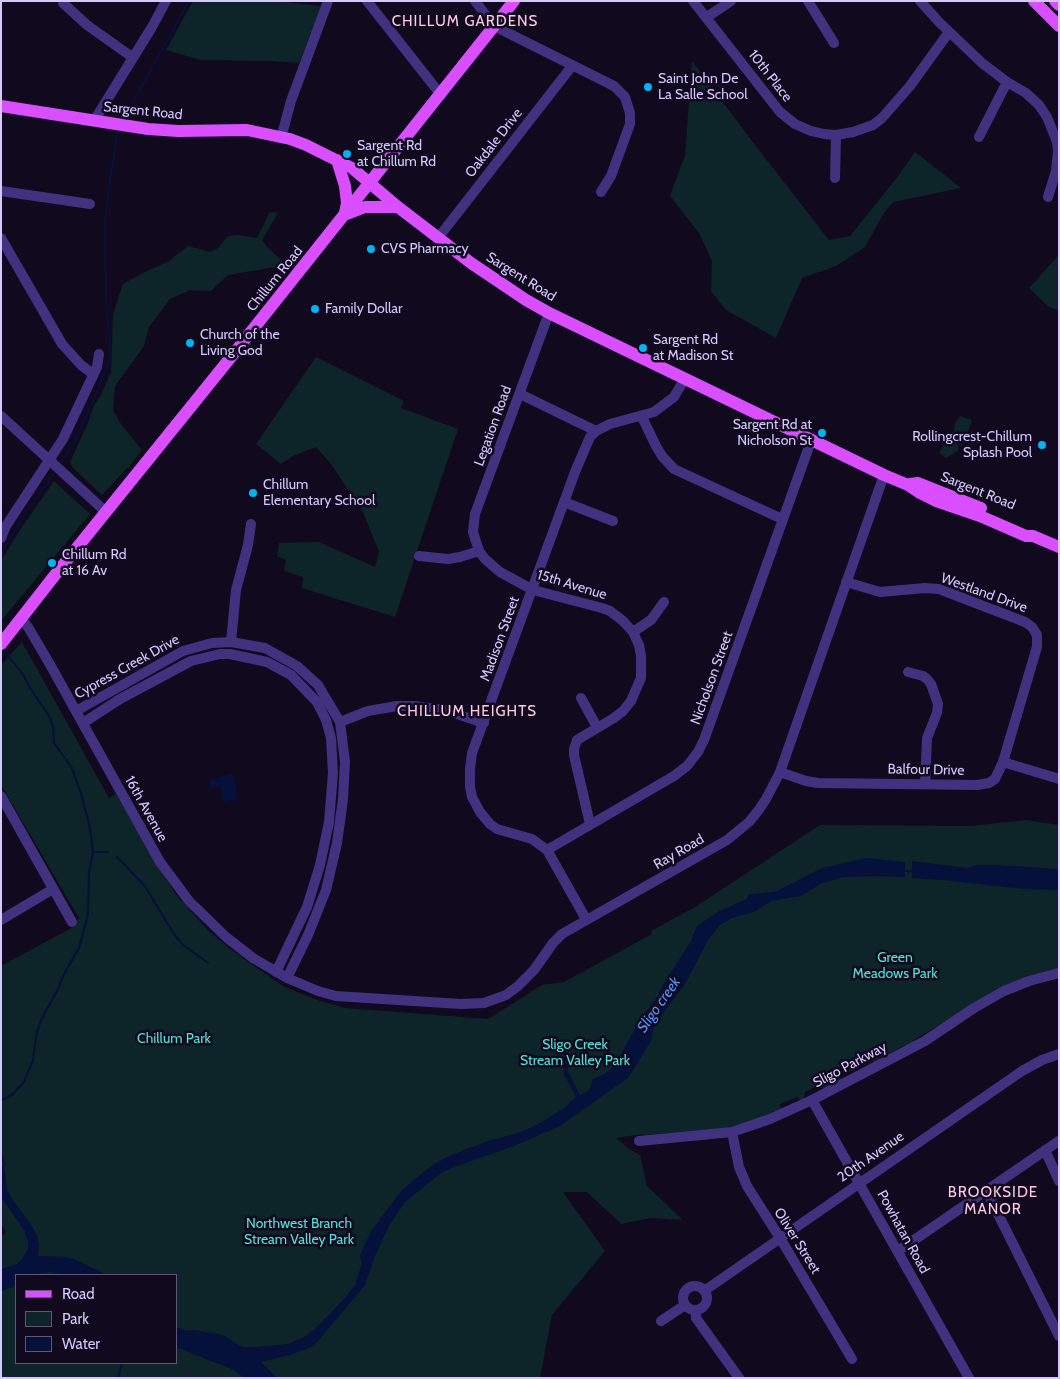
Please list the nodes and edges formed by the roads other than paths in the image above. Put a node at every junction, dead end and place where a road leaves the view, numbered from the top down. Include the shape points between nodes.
1 (166, 1) edge
2 (328, 1) edge
3 (368, 1) edge
4 (475, 1) edge
5 (514, 1) edge
6 (694, 1) edge
7 (731, 1) edge
8 (808, 1) edge
9 (920, 1) edge
10 (1034, 1) edge
11 (1054, 1) edge
12 (63, 3) dead end
13 (1059, 5) edge
14 (1043, 11) junction
15 (707, 17) junction
16 (494, 26) junction
17 (1059, 26) edge
18 (949, 32) junction
19 (834, 43) dead end
20 (132, 57) junction
21 (572, 66) junction
22 (1007, 82) junction
23 (440, 95) junction
24 (1, 106) edge
25 (94, 121) junction
26 (836, 135) junction
27 (978, 137) dead end
28 (281, 138) junction
29 (1059, 151) edge
30 (338, 160) junction
31 (835, 178) dead end
32 (369, 183) junction
33 (1, 191) edge
34 (601, 192) dead end
35 (1048, 197) dead end
36 (90, 204) dead end
37 (398, 208) junction
38 (344, 216) junction
39 (1, 238) edge
40 (438, 238) junction
41 (549, 313) junction
42 (99, 354) dead end
43 (93, 374) junction
44 (684, 380) junction
45 (520, 394) junction
46 (1, 416) edge
47 (642, 416) junction
48 (596, 430) junction
49 (811, 441) junction
50 (55, 466) junction
51 (884, 475) junction
52 (564, 502) junction
53 (106, 512) junction
54 (782, 519) junction
55 (613, 521) dead end
56 (4, 524) edge
57 (251, 524) dead end
58 (1, 538) edge
59 (1059, 547) edge
60 (479, 551) junction
61 (419, 556) dead end
62 (846, 582) junction
63 (533, 590) junction
64 (664, 602) dead end
65 (21, 619) junction
66 (633, 632) junction
67 (231, 642) junction
68 (2, 643) edge
69 (908, 672) dead end
70 (581, 698) dead end
71 (76, 711) junction
72 (340, 722) junction
73 (83, 723) junction
74 (484, 723) junction
75 (597, 727) junction
76 (1003, 762) junction
77 (780, 772) junction
78 (1059, 779) edge
79 (925, 784) junction
80 (1, 796) edge
81 (4, 810) edge
82 (590, 824) junction
83 (546, 850) junction
84 (53, 888) junction
85 (586, 919) junction
86 (1, 920) edge
87 (72, 922) dead end
88 (276, 972) junction
89 (1059, 973) edge
90 (287, 978) junction
91 (1059, 1054) edge
92 (812, 1100) junction
93 (732, 1132) junction
94 (639, 1141) dead end
95 (1059, 1141) edge
96 (1045, 1150) junction
97 (1059, 1181) edge
98 (859, 1183) junction
99 (986, 1190) junction
100 (780, 1238) junction
101 (898, 1251) junction
102 (704, 1291) junction
103 (685, 1305) junction
104 (696, 1310) junction
105 (661, 1321) dead end
106 (1059, 1336) edge
107 (852, 1359) dead end
108 (739, 1378) edge
109 (968, 1378) edge

1 - 20 street
2 - 28 street via 291,101
3 - 23 street
4 - 16 street
5 - 16 main road, Chillum Road
6 - 15 street, 10th Place
7 - 15 street
8 - 19 street
9 - 18 street
10 - 14 main road
11 - 13 main road
11 - 14 street
12 - 20 street via 93,30
14 - 17 main road
15 - 26 street, 10th Place via 784,115 811,131
16 - 21 street
16 - 23 main road, Chillum Road
18 - 22 street
18 - 26 street, 10th Place via 888,113 874,125
20 - 25 street
21 - 34 street via 618,89 629,107 629,130
21 - 40 street, Oakdale Drive
22 - 27 street
22 - 29 street via 1026,93 1044,112
23 - 32 main road, Chillum Road
24 - 25 main road, Sargent Road
25 - 28 main road, Sargent Road via 178,131 247,130
26 - 31 street
28 - 30 main road, Sargent Road
29 - 35 street
30 - 32 main road, Sargent Road
30 - 38 main road via 346,186
32 - 37 main road, Sargent Road
32 - 38 main road, Chillum Road
33 - 36 street
37 - 38 main road via 365,208
37 - 40 main road, Sargent Road
38 - 53 main road, Chillum Road
39 - 43 street via 62,344 81,366
40 - 41 main road, Sargent Road via 497,281
41 - 44 main road, Sargent Road
41 - 45 street, Legation Road
42 - 43 street
43 - 50 street
44 - 47 street via 668,402
44 - 49 main road, Sargent Road
45 - 48 street
45 - 60 street, Legation Road via 476,514 473,532
46 - 50 street
47 - 48 street
47 - 54 street via 662,456 674,469
48 - 52 street, Madison Street via 584,448
49 - 51 main road, Sargent Road
49 - 54 street, Nicholson Street
50 - 53 street
50 - 56 street
51 - 59 main road, Sargent Road via 908,485 918,483 971,504 1026,527 1032,536
51 - 62 street, Ray Road
52 - 55 street
52 - 63 street, Madison Street
53 - 65 main road, Chillum Road
54 - 82 street, Nicholson Street via 698,752 674,776
56 - 58 street
57 - 67 street via 234,605
60 - 61 street via 448,559
60 - 63 street, 15th Avenue via 500,572
62 - 76 street, Westland Drive via 880,592 939,589 1032,627 1037,635 1037,647
62 - 77 street, Ray Road
63 - 66 street, 15th Avenue via 602,608 623,621
63 - 74 street, Madison Street
64 - 66 street via 651,620
65 - 68 main road, Chillum Road
65 - 71 street, 16th Avenue
66 - 75 street via 641,656 638,688 623,711
67 - 71 street, Cypress Creek Drive via 183,650
67 - 72 street, Cypress Creek Drive via 266,648 298,666 318,685
69 - 79 street via 927,679 938,704 926,745
70 - 75 street
71 - 73 street, 16th Avenue
72 - 74 street via 368,711 414,706 445,710
72 - 90 street, Cypress Creek Drive via 345,762 337,843 318,912
73 - 88 street, 16th Avenue via 160,862 178,887 218,930
73 - 88 street, Cypress Creek Drive via 191,661 220,654 252,658 273,665 290,675 316,702 331,738 333,773 329,822 307,907
74 - 83 street, Madison Street via 472,753 472,798 485,819 498,829 532,839
75 - 82 street via 578,740 574,749
76 - 78 street
76 - 79 street, Balfour Drive via 998,776 985,784
77 - 79 street, Balfour Drive via 818,783
77 - 85 street, Ray Road via 758,811 727,840
80 - 81 street
81 - 84 street
82 - 83 street, Nicholson Street
83 - 85 street, Madison Street
84 - 86 street
84 - 87 street
85 - 90 street, Ray Road via 557,938 518,986 484,1004 346,998
88 - 90 street, 16th Avenue
89 - 92 street, Sligo Parkway via 1004,991 925,1041
91 - 98 street, 20th Avenue via 1022,1071
92 - 93 street, Sligo Parkway
92 - 98 street, Powhatan Road
93 - 94 street, Sligo Parkway
93 - 100 street, Oliver Street via 747,1186
95 - 96 street
96 - 97 street
96 - 99 street
98 - 100 street, 20th Avenue
98 - 101 street, Powhatan Road
99 - 101 street
99 - 106 street
100 - 102 street, 20th Avenue
100 - 107 street, Oliver Street
101 - 109 street, Powhatan Road
102 - 103 street via 698,1287 688,1288 683,1298
102 - 104 street via 706,1301
103 - 104 street
103 - 105 street
104 - 108 street via 696,1318

